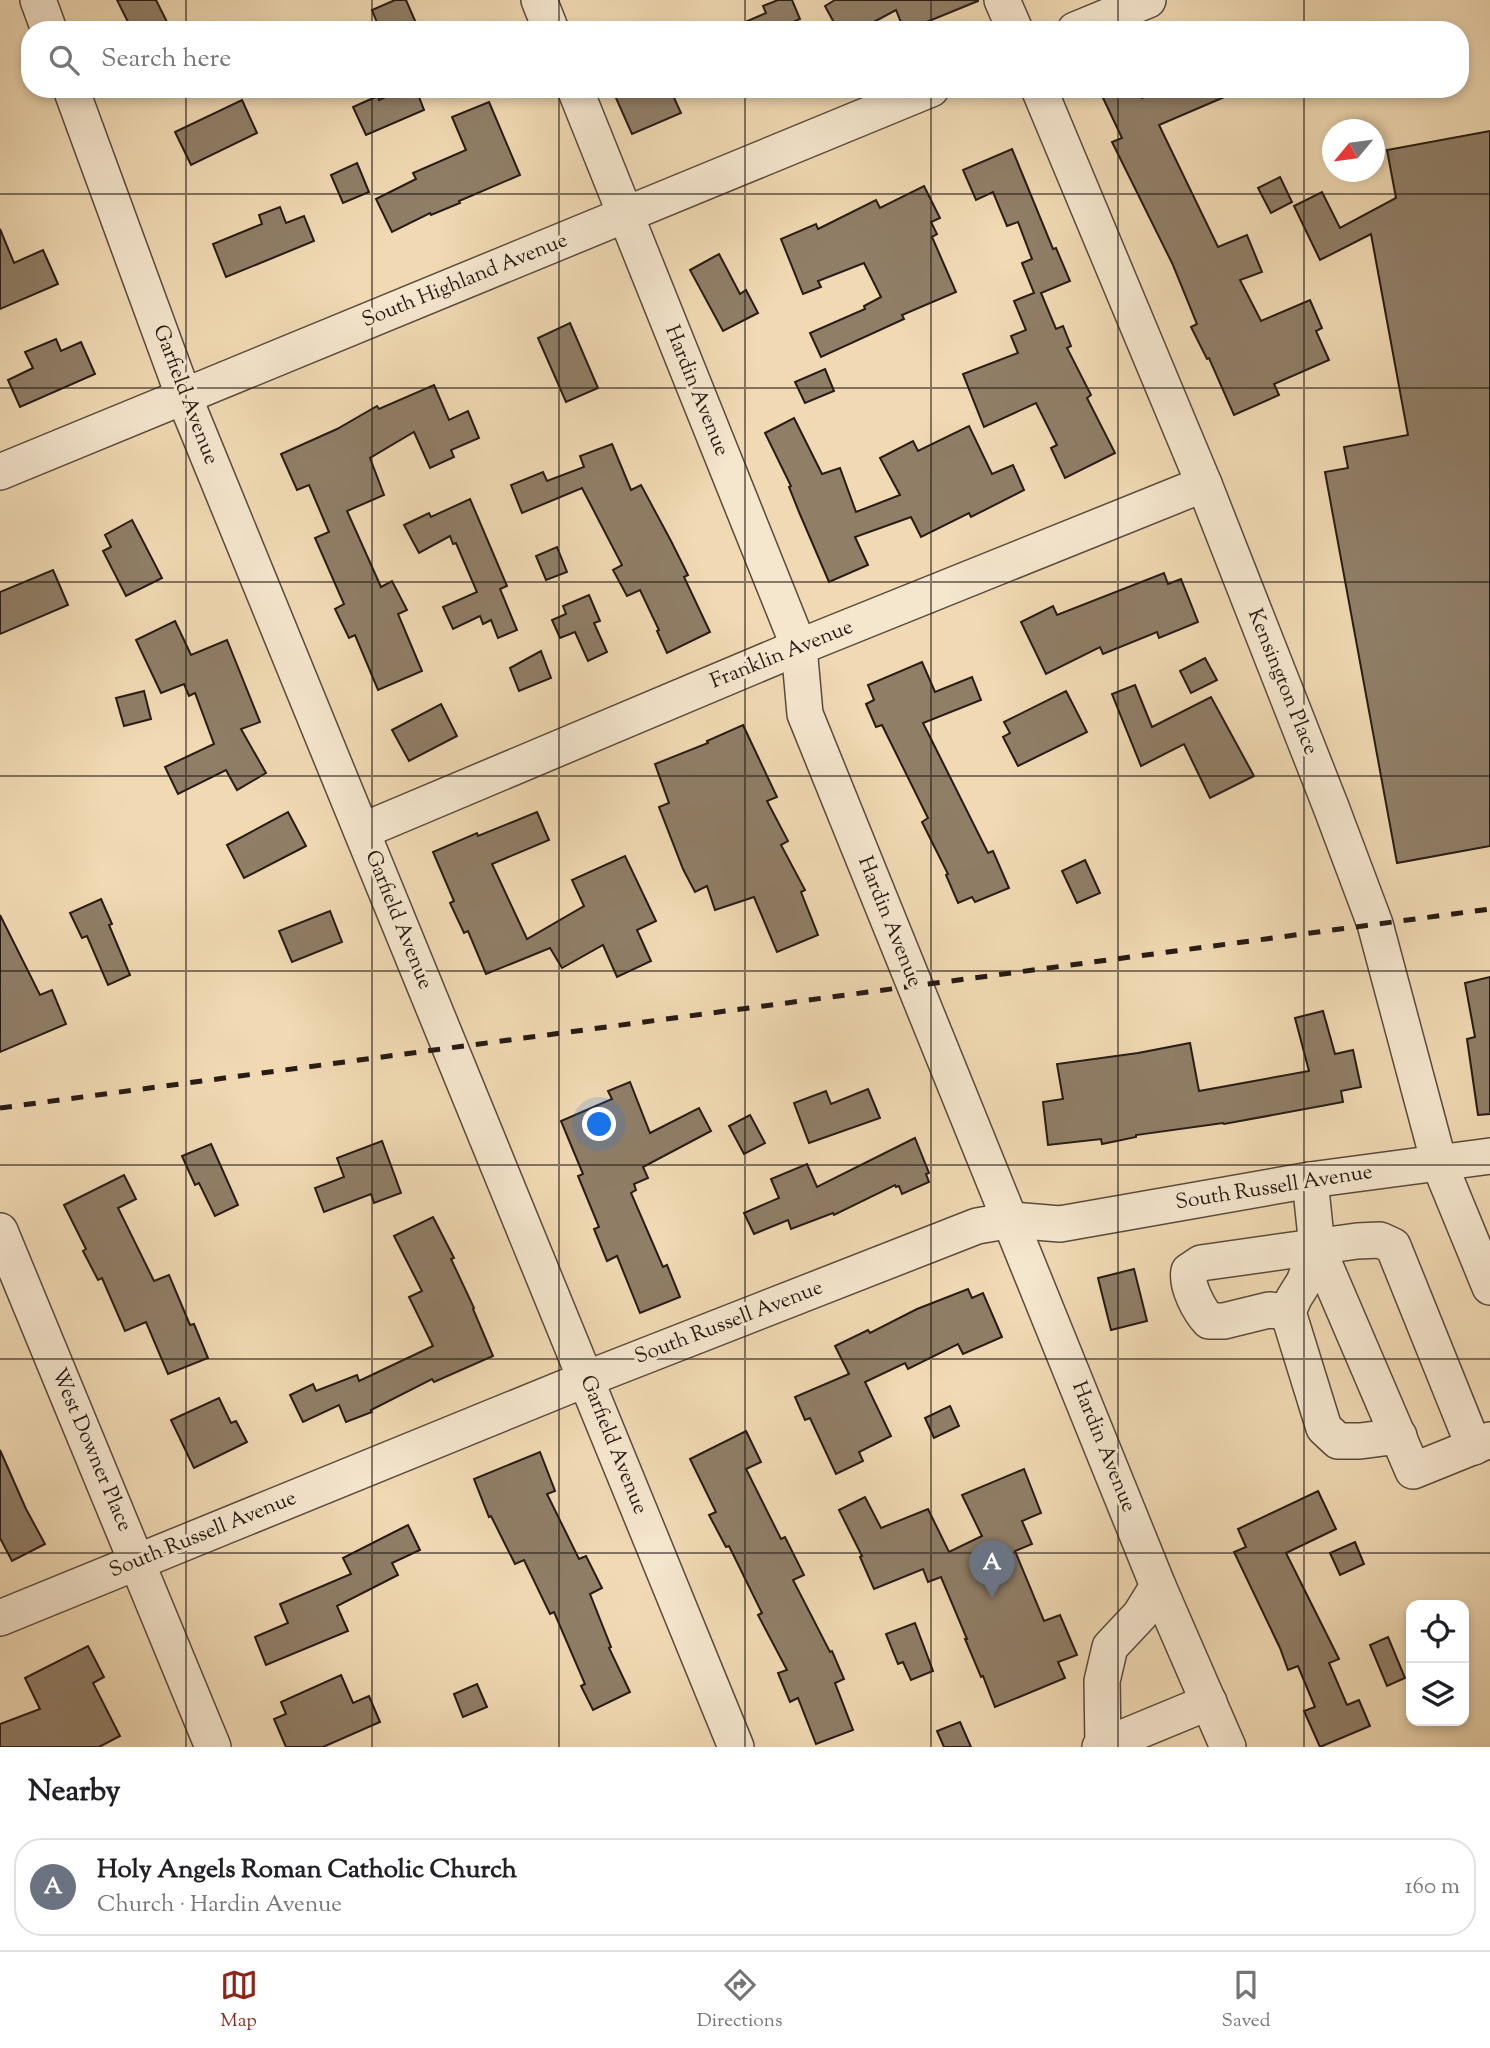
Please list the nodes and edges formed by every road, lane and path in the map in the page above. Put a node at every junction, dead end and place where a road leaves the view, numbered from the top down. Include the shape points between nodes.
1 (38, 0) edge
2 (539, 0) edge
3 (1002, 0) edge
4 (1148, 0) edge
5 (46, 21) edge
6 (547, 21) edge
7 (1011, 21) edge
8 (1097, 21) edge
9 (74, 98) edge
10 (579, 98) edge
11 (909, 98) edge
12 (1043, 98) edge
13 (625, 215) junction
14 (184, 397) junction
15 (0, 472) edge
16 (1204, 484) junction
17 (799, 647) junction
18 (362, 831) junction
19 (1490, 1156) edge
20 (1439, 1163) junction
21 (1310, 1180) junction
22 (1012, 1220) junction
23 (0, 1230) edge
24 (1317, 1247) junction
25 (1490, 1287) edge
26 (1288, 1312) junction
27 (586, 1379) junction
28 (1399, 1436) junction
29 (1482, 1443) edge
30 (138, 1562) junction
31 (1158, 1586) junction
32 (0, 1618) edge
33 (1209, 1702) junction
34 (1101, 1746) edge
35 (213, 1747) edge
36 (736, 1747) edge
37 (1228, 1747) edge

1 - 5 street
2 - 6 street
3 - 7 street
4 - 8 street
9 - 14 street, Garfield Avenue
10 - 13 street, Hardin Avenue
11 - 13 street, South Highland Avenue
12 - 16 street, Kensington Place
13 - 14 street, South Highland Avenue
13 - 17 street, Hardin Avenue
14 - 15 street, South Highland Avenue
14 - 18 street, Garfield Avenue
16 - 17 street, Franklin Avenue
16 - 20 street, Kensington Place via 1375,924
17 - 18 street, Franklin Avenue
17 - 22 street, Hardin Avenue via 805,714
18 - 27 street, Garfield Avenue
19 - 20 street, South Russell Avenue
20 - 21 street, South Russell Avenue
20 - 25 street, Kensington Place
21 - 22 street, South Russell Avenue via 1060,1224
21 - 24 street
22 - 27 street, South Russell Avenue via 976,1226
22 - 31 street, Hardin Avenue
23 - 30 street, West Downer Place
24 - 26 street
24 - 26 street via 1201,1263 1189,1271 1190,1285 1209,1321 1269,1310
24 - 28 street
24 - 29 street via 1380,1240 1393,1246
26 - 28 street via 1324,1428 1338,1441
27 - 30 street, South Russell Avenue
27 - 36 street, Garfield Avenue
28 - 29 street via 1413,1471
30 - 32 street, South Russell Avenue
30 - 35 street, West Downer Place
31 - 33 street, Hardin Avenue
31 - 34 street via 1140,1615 1110,1647 1102,1681
33 - 34 street
33 - 37 street, Hardin Avenue

